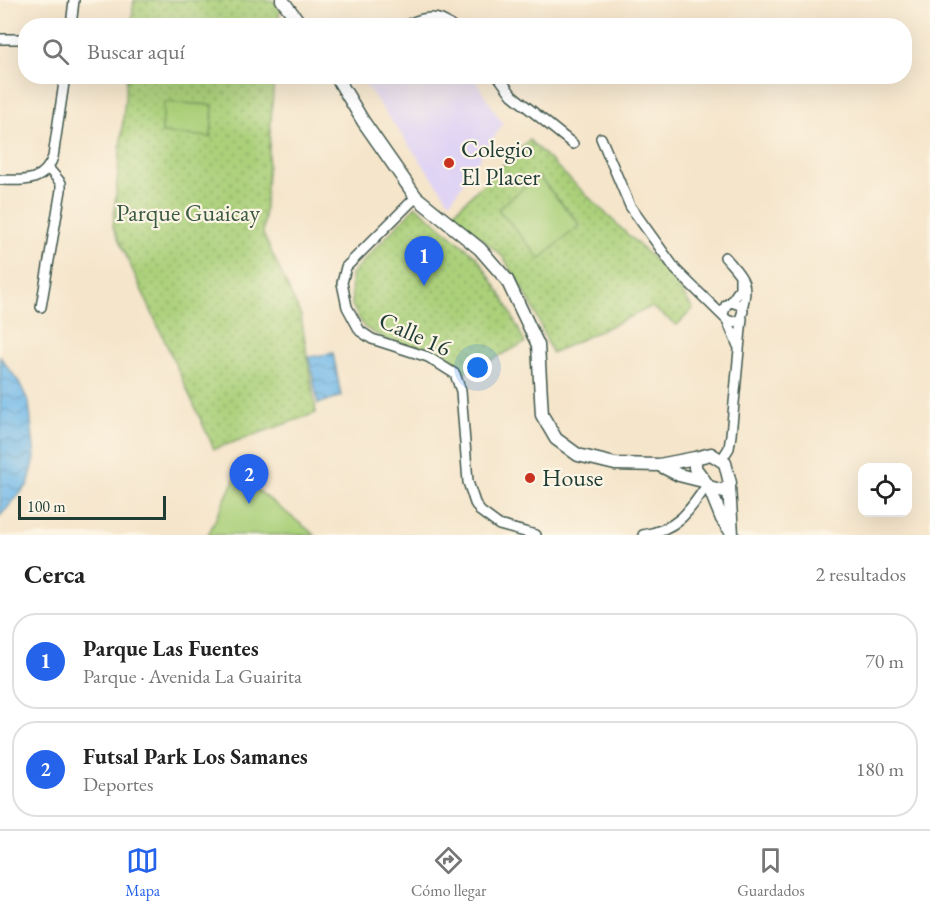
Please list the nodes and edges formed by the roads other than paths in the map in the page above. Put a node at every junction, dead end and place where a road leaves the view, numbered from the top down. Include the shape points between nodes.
1 (74, 0) edge
2 (286, 2) edge
3 (72, 18) edge
4 (297, 18) edge
5 (0, 39) edge
6 (18, 39) edge
7 (64, 84) edge
8 (341, 84) edge
9 (504, 84) edge
10 (601, 138) dead end
11 (573, 144) dead end
12 (49, 169) junction
13 (0, 180) edge
14 (416, 197) junction
15 (725, 257) dead end
16 (741, 276) junction
17 (731, 303) junction
18 (41, 307) dead end
19 (742, 313) junction
20 (725, 317) junction
21 (738, 349) junction
22 (695, 458) junction
23 (722, 459) junction
24 (659, 465) junction
25 (706, 484) junction
26 (729, 487) junction
27 (732, 534) edge
28 (536, 535) edge
29 (643, 535) edge

1 - 3 street
2 - 4 street
5 - 6 street
7 - 12 street
8 - 14 street
9 - 11 street
10 - 20 street via 630,206 675,270
12 - 13 street via 26,181
12 - 18 street via 61,183 61,190
14 - 24 street via 494,262 513,289 538,345 542,415 556,439 578,455 598,461
14 - 28 street, Calle 16 via 346,267 342,284 347,307 360,331 372,339 428,357 455,374 461,391 468,482 475,503 499,525
15 - 16 street
16 - 17 street via 740,289
16 - 19 street via 746,287
17 - 19 street
17 - 20 street via 726,305
19 - 20 street via 733,322
19 - 21 street
20 - 21 street
21 - 23 street via 731,435
22 - 23 street via 711,454
22 - 24 street
22 - 25 street via 694,468
23 - 26 street via 728,468
24 - 25 street
25 - 26 street via 724,491
25 - 27 street
25 - 29 street via 672,527
26 - 27 street

